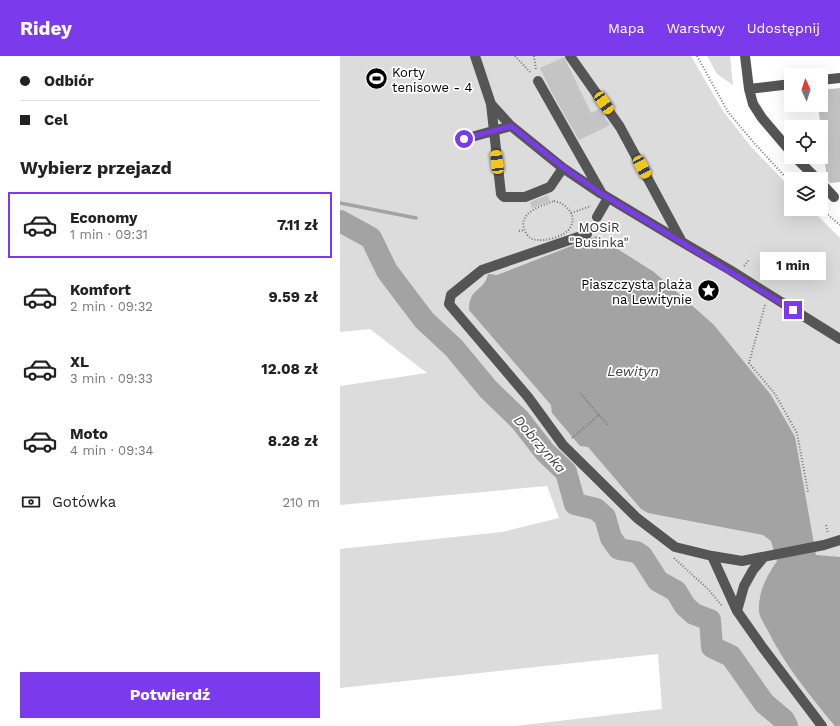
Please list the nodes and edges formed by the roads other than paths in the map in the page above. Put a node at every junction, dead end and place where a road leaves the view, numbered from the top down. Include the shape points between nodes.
1 (475, 56) edge
2 (570, 56) edge
3 (745, 56) edge
4 (840, 78) edge
5 (828, 79) edge
6 (538, 81) road end
7 (784, 85) edge
8 (749, 89) junction
9 (491, 104) junction
10 (511, 126) junction
11 (493, 131) junction
12 (464, 139) dead end
13 (784, 144) edge
14 (802, 164) edge
15 (564, 168) junction
16 (810, 172) edge
17 (828, 191) edge
18 (605, 197) junction
19 (834, 197) dead end
20 (597, 217) dead end
21 (587, 234) dead end
22 (682, 242) junction
23 (840, 339) edge
24 (840, 540) edge
25 (712, 556) junction
26 (768, 556) junction
27 (737, 611) junction
28 (822, 726) edge

1 - 9 street
2 - 22 street via 620,127
3 - 8 street
4 - 5 street
6 - 18 street
7 - 8 street
8 - 13 street via 753,104
9 - 10 street
9 - 11 street
10 - 11 street
10 - 15 street
11 - 12 street
11 - 15 street via 501,194 504,196 525,198 550,187
14 - 16 street
15 - 18 street
17 - 19 street
18 - 20 street
18 - 22 street
21 - 25 street via 482,270 451,295 449,304 528,398 563,445 637,518 675,547
22 - 23 street
24 - 26 street
25 - 26 street via 742,561
25 - 27 street
26 - 27 street via 753,570 744,586
27 - 28 street

